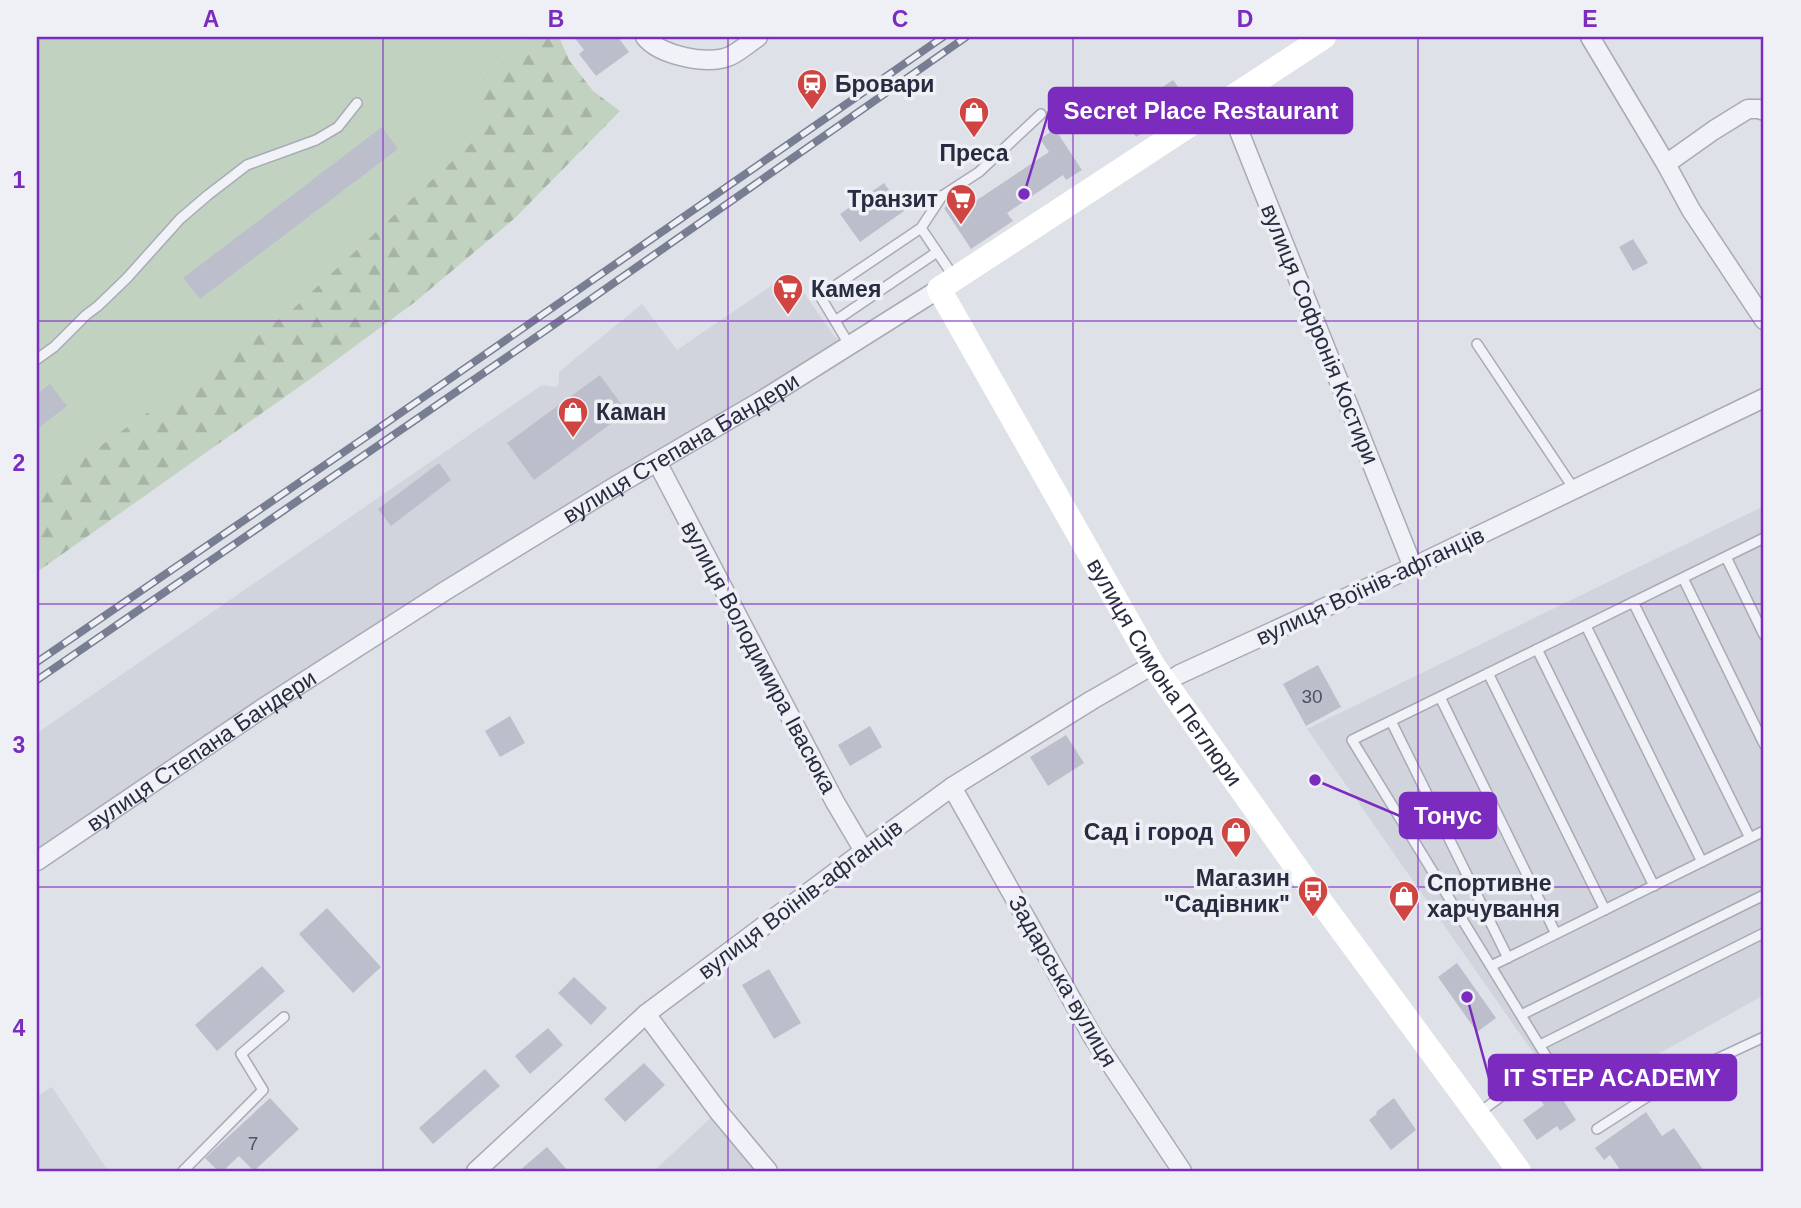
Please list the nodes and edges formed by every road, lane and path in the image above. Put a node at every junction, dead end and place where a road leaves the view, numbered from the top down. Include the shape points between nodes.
1 (645, 37) edge
2 (758, 37) edge
3 (1324, 37) edge
4 (1590, 37) edge
5 (1227, 101) junction
6 (357, 103) dead end
7 (1764, 111) edge
8 (1041, 114) dead end
9 (1666, 164) junction
10 (921, 228) junction
11 (937, 253) junction
12 (947, 284) junction
13 (1764, 320) edge
14 (835, 321) junction
15 (1477, 344) dead end
16 (850, 346) junction
17 (37, 359) edge
18 (1764, 398) edge
19 (657, 462) junction
20 (1574, 489) junction
21 (1764, 538) edge
22 (1726, 557) junction
23 (1413, 567) junction
24 (1682, 578) junction
25 (1633, 602) junction
26 (1586, 626) junction
27 (1764, 635) edge
28 (1537, 649) junction
29 (1489, 673) junction
30 (1160, 674) junction
31 (1440, 697) junction
32 (1391, 721) junction
33 (1764, 744) edge
34 (952, 787) junction
35 (1764, 831) edge
36 (1750, 838) junction
37 (864, 851) junction
38 (37, 862) edge
39 (1702, 862) junction
40 (1654, 886) junction
41 (1764, 895) edge
42 (1605, 910) junction
43 (1764, 933) edge
44 (1556, 934) junction
45 (1508, 958) junction
46 (1491, 966) junction
47 (646, 1014) junction
48 (1521, 1015) junction
49 (284, 1017) dead end
50 (1764, 1037) edge
51 (1540, 1045) junction
52 (1477, 1114) junction
53 (1597, 1129) dead end
54 (183, 1171) edge
55 (476, 1171) edge
56 (768, 1171) edge
57 (1182, 1171) edge
58 (1519, 1171) edge

1 - 2 street via 667,51 699,61 729,57
3 - 5 street, вулиця Степана Бандери
4 - 9 street
5 - 12 street, вулиця Степана Бандери
5 - 23 street, вулиця Софронія Костири
6 - 17 lane via 338,127 316,140 247,165 208,195 98,306
7 - 9 street via 1748,109
8 - 10 lane via 979,172 942,196
9 - 13 street via 1690,210
10 - 11 lane
10 - 14 lane via 820,296
11 - 12 lane
11 - 14 lane
12 - 16 street, вулиця Степана Бандери
12 - 30 street, вулиця Симона Петлюри
14 - 16 lane
15 - 20 lane
16 - 19 street, вулиця Степана Бандери
18 - 20 street, вулиця Воїнів-афганців
19 - 37 street, вулиця Володимира Івасюка
19 - 38 street, вулиця Степана Бандери via 351,651
20 - 23 street, вулиця Воїнів-афганців
21 - 22 lane
22 - 24 lane
22 - 27 lane
23 - 30 street, вулиця Воїнів-афганців via 1180,674
24 - 25 lane
24 - 33 lane
25 - 26 lane
25 - 36 lane
26 - 28 lane
26 - 39 lane
28 - 29 lane
28 - 40 lane
29 - 31 lane
29 - 42 lane
30 - 34 street, вулиця Воїнів-афганців via 1092,700
30 - 52 street, вулиця Симона Петлюри
31 - 32 lane
31 - 44 lane
32 - 45 lane
32 - 46 lane via 1352,740
34 - 37 street, вулиця Воїнів-афганців
34 - 57 street, Задарська вулиця via 1094,1039
35 - 36 lane
36 - 39 lane
37 - 47 street, вулиця Воїнів-афганців
39 - 40 lane
40 - 42 lane
41 - 48 lane
42 - 44 lane
43 - 51 lane
44 - 45 lane
45 - 46 lane
46 - 48 lane
47 - 55 street, вулиця Воїнів-афганців
47 - 56 street
48 - 51 lane
49 - 54 lane via 240,1054 263,1090
50 - 53 lane via 1678,1077
51 - 52 lane via 1549,1060
52 - 58 street, вулиця Симона Петлюри

